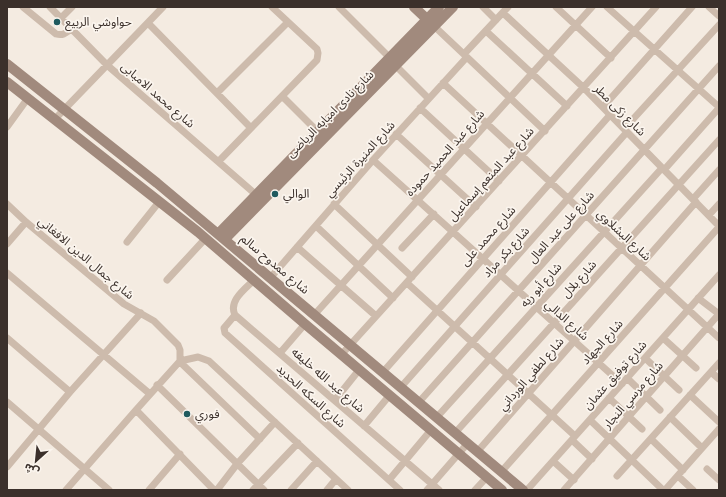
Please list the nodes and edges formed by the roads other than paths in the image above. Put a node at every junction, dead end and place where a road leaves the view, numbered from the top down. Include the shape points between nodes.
1 (23, 7) edge
2 (50, 7) edge
3 (72, 7) edge
4 (163, 7) edge
5 (272, 7) edge
6 (339, 7) edge
7 (414, 7) edge
8 (439, 7) edge
9 (453, 7) edge
10 (483, 7) edge
11 (508, 7) edge
12 (556, 7) edge
13 (592, 7) edge
14 (607, 7) edge
15 (656, 7) edge
16 (692, 7) edge
17 (709, 7) edge
18 (503, 13) junction
19 (719, 16) edge
20 (61, 18) junction
21 (496, 20) junction
22 (288, 22) junction
23 (148, 23) junction
24 (431, 23) junction
25 (576, 25) junction
26 (719, 25) edge
27 (71, 29) junction
28 (486, 31) junction
29 (634, 32) junction
30 (654, 49) junction
31 (548, 55) junction
32 (465, 56) junction
33 (611, 58) junction
34 (393, 62) junction
35 (7, 64) edge
36 (107, 65) junction
37 (719, 66) edge
38 (678, 70) junction
39 (532, 73) junction
40 (7, 82) edge
41 (443, 83) junction
42 (584, 88) junction
43 (699, 89) junction
44 (217, 93) junction
45 (282, 96) junction
46 (28, 98) junction
47 (428, 98) junction
48 (510, 98) junction
49 (567, 106) junction
50 (602, 107) junction
51 (719, 107) edge
52 (420, 108) junction
53 (64, 109) junction
54 (610, 115) junction
55 (55, 119) junction
56 (487, 123) junction
57 (7, 127) edge
58 (251, 128) junction
59 (545, 131) junction
60 (626, 131) junction
61 (318, 132) junction
62 (396, 134) junction
63 (719, 140) edge
64 (464, 149) junction
65 (644, 150) junction
66 (522, 156) junction
67 (373, 160) junction
68 (219, 161) junction
69 (663, 169) junction
70 (719, 170) edge
71 (440, 175) junction
72 (499, 181) junction
73 (550, 182) junction
74 (157, 183) junction
75 (679, 185) junction
76 (148, 193) junction
77 (260, 197) junction
78 (568, 199) junction
79 (418, 200) junction
80 (694, 201) junction
81 (159, 202) junction
82 (7, 204) edge
83 (334, 204) junction
84 (719, 204) edge
85 (476, 207) junction
86 (434, 214) junction
87 (586, 215) junction
88 (709, 215) junction
89 (26, 222) junction
90 (316, 226) junction
91 (719, 226) edge
92 (453, 232) junction
93 (604, 232) junction
94 (222, 236) junction
95 (205, 239) junction
96 (127, 242) dead end
97 (7, 244) edge
98 (378, 244) junction
99 (297, 247) junction
100 (402, 248) dead end
101 (622, 248) junction
102 (483, 258) junction
103 (641, 265) junction
104 (358, 266) junction
105 (7, 273) edge
106 (501, 275) junction
107 (719, 276) edge
108 (271, 277) junction
109 (167, 280) dead end
110 (254, 280) junction
111 (410, 280) junction
112 (341, 285) junction
113 (665, 288) junction
114 (518, 290) junction
115 (393, 298) junction
116 (698, 298) junction
117 (536, 307) junction
118 (688, 309) junction
119 (437, 310) junction
120 (141, 313) junction
121 (315, 314) junction
122 (719, 314) edge
123 (235, 315) junction
124 (376, 316) junction
125 (554, 323) junction
126 (305, 324) junction
127 (455, 326) junction
128 (707, 327) junction
129 (7, 338) edge
130 (663, 338) junction
131 (719, 338) edge
132 (574, 341) junction
133 (472, 342) junction
134 (351, 344) junction
135 (280, 353) junction
136 (104, 355) junction
137 (341, 355) junction
138 (682, 356) junction
139 (490, 358) junction
140 (645, 358) junction
141 (180, 361) junction
142 (598, 363) junction
143 (719, 363) edge
144 (696, 368) dead end
145 (360, 370) junction
146 (383, 372) junction
147 (711, 372) junction
148 (508, 375) junction
149 (665, 376) junction
150 (719, 379) edge
151 (624, 381) junction
152 (157, 385) junction
153 (401, 387) junction
154 (679, 390) dead end
155 (70, 392) junction
156 (528, 393) junction
157 (150, 394) junction
158 (690, 395) junction
159 (389, 396) junction
160 (646, 397) junction
161 (609, 398) junction
162 (335, 400) junction
163 (7, 402) edge
164 (419, 402) junction
165 (136, 410) junction
166 (660, 410) dead end
167 (552, 415) junction
168 (437, 417) junction
169 (629, 417) junction
170 (670, 417) junction
171 (590, 420) junction
172 (275, 422) junction
173 (719, 422) edge
174 (364, 426) junction
175 (642, 429) dead end
176 (719, 429) edge
177 (39, 430) junction
178 (431, 430) junction
179 (456, 433) junction
180 (574, 438) junction
181 (260, 439) junction
182 (610, 439) junction
183 (651, 439) junction
184 (298, 443) junction
185 (468, 443) junction
186 (702, 448) junction
187 (477, 452) junction
188 (180, 454) junction
189 (459, 454) junction
190 (592, 458) junction
191 (405, 460) junction
192 (632, 460) junction
193 (317, 461) junction
194 (553, 461) junction
195 (238, 464) junction
196 (7, 467) edge
197 (84, 469) junction
198 (707, 469) dead end
199 (683, 470) junction
200 (501, 472) junction
201 (617, 476) dead end
202 (678, 476) junction
203 (487, 477) junction
204 (336, 479) junction
205 (389, 480) junction
206 (574, 480) junction
207 (719, 480) edge
208 (432, 484) junction
209 (256, 487) edge
210 (66, 490) edge
211 (109, 490) edge
212 (149, 490) edge
213 (214, 490) edge
214 (217, 490) edge
215 (264, 490) edge
216 (291, 490) edge
217 (327, 490) edge
218 (348, 490) edge
219 (400, 490) edge
220 (427, 490) edge
221 (439, 490) edge
222 (475, 490) edge
223 (502, 490) edge
224 (523, 490) edge
225 (527, 490) edge
226 (564, 490) edge
227 (664, 490) edge
228 (693, 490) edge

1 - 27 street via 56,34 65,34
2 - 20 street, شارع محمد الامبابى
3 - 20 street
4 - 23 street
5 - 22 street
6 - 34 street
7 - 24 main road
8 - 24 main road, شارع نادى امبابه الرياضى
9 - 24 main road, شارع نادى امبابه الرياضى
10 - 21 street
11 - 18 street, شارع المنيرة الرئيسي
12 - 25 street
13 - 25 street, شارع عبد الحميد حموده
14 - 29 street
15 - 29 street, شارع عبد المنعم إسماعيل
16 - 30 street
17 - 19 street
18 - 21 street, شارع المنيرة الرئيسي
18 - 31 street, شارع زكى مطر
20 - 27 street, شارع محمد الامبابى
21 - 28 street, شارع المنيرة الرئيسي
22 - 44 street
22 - 45 street via 317,49 318,57
23 - 36 street
23 - 44 street
24 - 32 street
24 - 34 main road, شارع نادى امبابه الرياضى
25 - 31 street, شارع عبد الحميد حموده
25 - 33 street
26 - 38 street, شارع بكر مراد
27 - 36 street, شارع محمد الامبابى
28 - 32 street, شارع المنيرة الرئيسي
28 - 39 street
29 - 30 street
29 - 33 street, شارع عبد المنعم إسماعيل
30 - 38 street
30 - 50 street
31 - 39 street, شارع عبد الحميد حموده
31 - 42 street, شارع زكى مطر
32 - 41 street, شارع المنيرة الرئيسي
32 - 48 street
33 - 42 street, شارع عبد المنعم إسماعيل
34 - 47 street
34 - 61 main road, شارع نادى امبابه الرياضى
34 - 77 main road, شارع نادى امبابه الرياضى
35 - 53 main road, شارع ممدوح سالم
36 - 53 street
36 - 68 street, شارع محمد الامبابى
37 - 43 street, شارع على عبد العال
38 - 43 street
38 - 60 street, شارع بكر مراد
39 - 48 street, شارع عبد الحميد حموده
39 - 49 street
40 - 46 main road
41 - 47 street, شارع المنيرة الرئيسي
41 - 56 street, شارع البشلاوي
42 - 49 street, شارع عبد المنعم إسماعيل
42 - 50 street, شارع زكى مطر
43 - 51 street
43 - 65 street, شارع على عبد العال
44 - 58 street
45 - 58 street
45 - 61 street
46 - 55 main road
46 - 57 street
47 - 52 street, شارع المنيرة الرئيسي
48 - 56 street, شارع عبد الحميد حموده
48 - 59 street
49 - 59 street, شارع عبد المنعم إسماعيل
50 - 54 street, شارع زكى مطر
51 - 69 street, شارع أبو ريه
52 - 62 street, شارع المنيرة الرئيسي
52 - 64 street
53 - 55 street
53 - 74 main road, شارع ممدوح سالم
54 - 60 street, شارع زكى مطر
54 - 73 street, شارع محمد على
55 - 76 main road
56 - 64 street, شارع عبد الحميد حموده
56 - 66 street, شارع البشلاوي
58 - 68 street
59 - 66 street, شارع عبد المنعم إسماعيل
60 - 65 street, شارع زكى مطر
60 - 78 street, شارع بكر مراد
61 - 77 main road, شارع نادى امبابه الرياضى
62 - 67 street, شارع المنيرة الرئيسي
62 - 71 street
63 - 75 street, شارع بلال
64 - 71 street, شارع عبد الحميد حموده
64 - 72 street
65 - 69 street, شارع زكى مطر
65 - 87 street, شارع على عبد العال
66 - 72 street, شارع عبد المنعم إسماعيل
66 - 73 street, شارع البشلاوي
67 - 79 street, شارع الدالي
67 - 83 street, شارع المنيرة الرئيسي
68 - 77 street, شارع محمد الامبابى
69 - 75 street, شارع زكى مطر
69 - 93 street, شارع أبو ريه
70 - 80 street, شارع لطفي الورداني
71 - 79 street, شارع عبد الحميد حموده
71 - 85 street
72 - 85 street, شارع عبد المنعم إسماعيل
73 - 78 street, شارع البشلاوي
73 - 102 street, شارع محمد على
74 - 76 main road
74 - 94 main road, شارع ممدوح سالم
75 - 80 street, شارع زكى مطر
75 - 101 street, شارع بلال
76 - 81 main road
77 - 94 main road, شارع نادى امبابه الرياضى
78 - 87 street, شارع البشلاوي
78 - 106 street, شارع بكر مراد
79 - 86 street, شارع الدالي
79 - 98 street, شارع عبد الحميد حموده
80 - 88 street, شارع زكى مطر
80 - 103 street, شارع لطفي الورداني
81 - 95 main road
81 - 96 street
82 - 89 street, شارع جمال الدين الافغاني
83 - 90 street, شارع المنيرة الرئيسي
83 - 98 street
84 - 88 street
85 - 92 street, شارع عبد المنعم إسماعيل
86 - 92 street, شارع الدالي
86 - 100 street
87 - 93 street, شارع البشلاوي
87 - 114 street, شارع على عبد العال
88 - 91 street, شارع زكى مطر
89 - 97 street
89 - 120 street, شارع جمال الدين الافغاني via 124,304
90 - 99 street, شارع المنيرة الرئيسي
90 - 104 street
91 - 113 street, شارع الجهاد
92 - 102 street, شارع الدالي
92 - 111 street, شارع عبد المنعم إسماعيل
93 - 101 street, شارع البشلاوي
93 - 117 street, شارع أبو ريه
94 - 108 main road, شارع ممدوح سالم
95 - 109 street
95 - 110 main road
98 - 104 street, شارع عبد الحميد حموده
98 - 111 street
99 - 108 street, شارع المنيرة الرئيسي
99 - 112 street
101 - 103 street, شارع البشلاوي
101 - 125 street, شارع بلال
102 - 106 street, شارع الدالي
102 - 119 street, شارع محمد على
103 - 113 street, شارع البشلاوي
103 - 132 street, شارع لطفي الورداني
104 - 112 street, شارع عبد الحميد حموده
104 - 115 street
105 - 136 street
106 - 114 street, شارع الدالي
106 - 127 street, شارع بكر مراد
107 - 116 street, شارع توفيق عثمان
108 - 121 main road, شارع ممدوح سالم
110 - 123 street via 234,302
110 - 126 main road
111 - 115 street, شارع عبد المنعم إسماعيل
111 - 119 street
112 - 121 street, شارع عبد الحميد حموده
112 - 124 street
113 - 118 street, شارع البشلاوي
113 - 142 street, شارع الجهاد
114 - 117 street, شارع الدالي
114 - 133 street, شارع على عبد العال
115 - 124 street, شارع عبد المنعم إسماعيل
116 - 118 street, شارع توفيق عثمان
116 - 122 street
117 - 125 street, شارع الدالي
117 - 139 street, شارع أبو ريه
118 - 128 street, شارع البشلاوي
118 - 130 street, شارع توفيق عثمان
119 - 127 street
119 - 146 street, شارع محمد على
120 - 136 street
120 - 141 street, شارع جمال الدين الافغاني via 154,321 178,344
121 - 134 main road, شارع ممدوح سالم
122 - 128 street, شارع مرسي النجار
123 - 135 street, شارع عبد الله خليفه
123 - 205 street, شارع السكه الحديد via 224,328 225,333
124 - 134 street, شارع عبد المنعم إسماعيل
125 - 132 street, شارع الدالي
125 - 148 street, شارع بلال
126 - 135 street
126 - 137 main road
127 - 133 street
127 - 153 street, شارع بكر مراد
128 - 131 street, شارع البشلاوي
128 - 138 street, شارع مرسي النجار
129 - 155 street
130 - 138 street
130 - 140 street, شارع توفيق عثمان
132 - 142 street, شارع الدالي
132 - 156 street, شارع لطفي الورداني
133 - 139 street
133 - 164 street, شارع على عبد العال
134 - 137 street, شارع عبد المنعم إسماعيل
134 - 146 main road, شارع ممدوح سالم
135 - 162 street, شارع عبد الله خليفه
136 - 155 street
136 - 157 street
137 - 145 main road
138 - 144 street
138 - 149 street, شارع مرسي النجار
139 - 148 street
139 - 168 street, شارع أبو ريه
140 - 149 street
140 - 151 street, شارع توفيق عثمان
141 - 152 street
141 - 172 street via 194,357 206,358
141 - 181 street
142 - 151 street, شارع الدالي
142 - 167 street, شارع الجهاد
143 - 147 street
145 - 159 main road
145 - 162 street
146 - 153 main road, شارع ممدوح سالم
147 - 150 street
147 - 158 street
148 - 156 street
148 - 179 street, شارع بلال
149 - 154 street
149 - 160 street, شارع مرسي النجار
151 - 160 street, شارع الدالي
151 - 161 street, شارع توفيق عثمان
152 - 157 street
152 - 195 street
153 - 164 main road, شارع ممدوح سالم
155 - 177 street
156 - 167 street
156 - 187 street, شارع لطفي الورداني
157 - 165 street
158 - 170 street
158 - 173 street
159 - 174 street
159 - 178 main road
160 - 166 street, شارع الدالي
160 - 169 street, شارع مرسي النجار
161 - 169 street
161 - 171 street, شارع توفيق عثمان
162 - 174 street, شارع عبد الله خليفه
163 - 177 street
164 - 168 main road, شارع ممدوح سالم
165 - 188 street
165 - 197 street
167 - 180 street
167 - 200 street, شارع الجهاد
168 - 179 main road, شارع ممدوح سالم
169 - 175 street
169 - 182 street, شارع مرسي النجار
170 - 183 street
170 - 186 street
171 - 180 street, شارع توفيق عثمان
171 - 182 street
172 - 181 street
172 - 184 street
174 - 191 street, شارع عبد الله خليفه
176 - 186 street
177 - 196 street
177 - 197 street
178 - 189 main road
178 - 191 street
179 - 185 main road, شارع ممدوح سالم
180 - 190 street
180 - 194 street, شارع توفيق عثمان
181 - 195 street
182 - 190 street, شارع مرسي النجار
182 - 192 street
183 - 192 street
183 - 199 street
184 - 193 street
184 - 209 street
185 - 187 main road, شارع ممدوح سالم
185 - 189 street
186 - 199 street
187 - 200 main road, شارع ممدوح سالم
188 - 212 street
188 - 213 street
189 - 203 main road
189 - 208 street
190 - 206 street, شارع مرسي النجار
191 - 205 street
191 - 208 street, شارع عبد الله خليفه
192 - 201 street
192 - 227 street
193 - 204 street
193 - 216 street
194 - 206 street
194 - 225 street, شارع توفيق عثمان
195 - 209 street
195 - 214 street
197 - 210 street
197 - 211 street
198 - 207 street
199 - 202 street
200 - 224 main road, شارع ممدوح سالم
202 - 227 street
202 - 228 street
203 - 222 street
203 - 223 main road
204 - 217 street
204 - 218 street
205 - 219 street, شارع السكه الحديد
206 - 226 street, شارع مرسي النجار
208 - 220 street
208 - 221 street, شارع عبد الله خليفه
209 - 215 street

